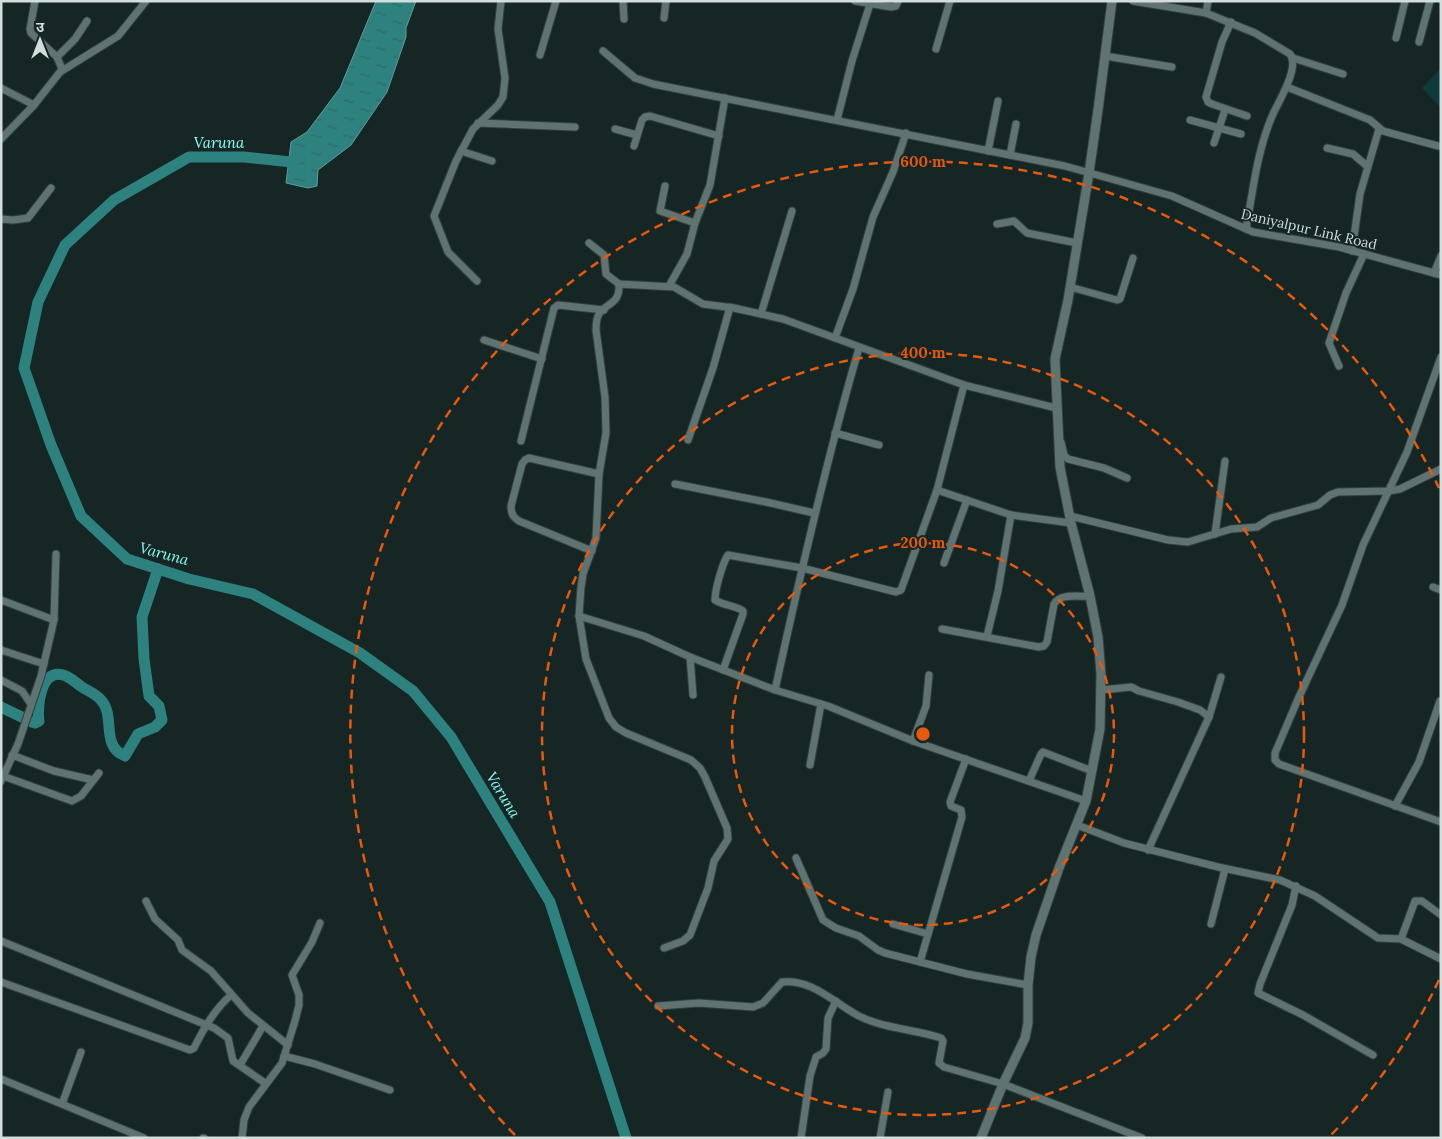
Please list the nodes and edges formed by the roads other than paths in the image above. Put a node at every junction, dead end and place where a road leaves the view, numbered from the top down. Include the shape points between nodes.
1 (34, 1) edge
2 (146, 1) edge
3 (501, 1) edge
4 (556, 1) edge
5 (623, 1) edge
6 (666, 1) edge
7 (855, 1) edge
8 (898, 1) edge
9 (950, 1) edge
10 (1112, 1) edge
11 (1132, 1) edge
12 (1208, 1) edge
13 (1405, 1) edge
14 (1430, 1) edge
15 (870, 4) junction
16 (1206, 13) junction
17 (664, 18) dead end
18 (624, 19) dead end
19 (87, 21) dead end
20 (1231, 22) junction
21 (1396, 38) dead end
22 (1419, 42) dead end
23 (936, 49) dead end
24 (603, 51) dead end
25 (540, 55) dead end
26 (1105, 56) junction
27 (57, 58) junction
28 (1293, 58) junction
29 (1172, 67) dead end
30 (62, 69) junction
31 (1343, 74) dead end
32 (1287, 87) junction
33 (1, 88) edge
34 (725, 98) junction
35 (998, 101) dead end
36 (34, 105) junction
37 (1226, 110) junction
38 (1247, 116) dead end
39 (837, 120) junction
40 (1190, 120) dead end
41 (478, 123) junction
42 (1016, 124) dead end
43 (575, 127) dead end
44 (1219, 128) junction
45 (1379, 128) junction
46 (615, 129) dead end
47 (906, 133) junction
48 (1241, 134) dead end
49 (637, 135) junction
50 (719, 136) junction
51 (1, 139) edge
52 (1214, 144) dead end
53 (634, 146) dead end
54 (1438, 146) dead end
55 (1327, 148) dead end
56 (461, 151) junction
57 (988, 151) junction
58 (1010, 155) junction
59 (492, 161) dead end
60 (1367, 166) junction
61 (1089, 173) junction
62 (664, 186) dead end
63 (51, 188) dead end
64 (792, 211) dead end
65 (1, 219) edge
66 (694, 223) junction
67 (997, 224) dead end
68 (1246, 229) junction
69 (589, 243) dead end
70 (1077, 243) junction
71 (1352, 251) junction
72 (1364, 254) junction
73 (1441, 256) edge
74 (1133, 258) dead end
75 (1437, 274) edge
76 (477, 281) dead end
77 (618, 284) junction
78 (669, 286) junction
79 (1070, 287) junction
80 (730, 307) junction
81 (604, 310) junction
82 (761, 314) junction
83 (835, 338) junction
84 (484, 340) dead end
85 (859, 348) junction
86 (542, 359) junction
87 (1440, 361) edge
88 (1338, 366) dead end
89 (964, 385) junction
90 (1056, 408) junction
91 (835, 432) junction
92 (1058, 432) junction
93 (688, 440) dead end
94 (521, 441) dead end
95 (879, 445) dead end
96 (1225, 461) dead end
97 (1441, 469) edge
98 (599, 474) junction
99 (1126, 478) dead end
100 (675, 484) dead end
101 (1391, 487) junction
102 (937, 490) junction
103 (967, 500) junction
104 (814, 513) junction
105 (1011, 515) junction
106 (1070, 519) junction
107 (1215, 534) junction
108 (592, 551) junction
109 (56, 554) dead end
110 (944, 564) dead end
111 (802, 568) junction
112 (1432, 588) dead end
113 (1441, 590) edge
114 (1090, 596) junction
115 (1, 600) edge
116 (579, 616) junction
117 (54, 620) junction
118 (942, 629) dead end
119 (987, 636) junction
120 (1, 650) edge
121 (690, 657) junction
122 (44, 664) junction
123 (723, 670) junction
124 (929, 676) dead end
125 (1221, 677) dead end
126 (1, 680) edge
127 (775, 690) junction
128 (1101, 690) junction
129 (693, 696) dead end
130 (1440, 702) edge
131 (31, 704) junction
132 (821, 704) junction
133 (1209, 717) junction
134 (913, 741) junction
135 (12, 755) junction
136 (966, 759) junction
137 (810, 765) dead end
138 (1092, 772) junction
139 (99, 773) dead end
140 (2, 779) edge
141 (93, 780) junction
142 (1028, 781) junction
143 (1086, 801) junction
144 (1395, 806) junction
145 (1441, 822) edge
146 (1077, 825) junction
147 (1148, 850) junction
148 (796, 858) dead end
149 (1226, 869) junction
150 (1296, 886) junction
151 (146, 901) dead end
152 (1441, 915) edge
153 (320, 923) dead end
154 (893, 924) dead end
155 (1211, 924) dead end
156 (928, 934) junction
157 (1401, 939) junction
158 (1, 941) edge
159 (664, 948) dead end
160 (1441, 959) edge
161 (920, 962) junction
162 (1, 982) edge
163 (1028, 985) junction
164 (231, 995) junction
165 (836, 1001) junction
166 (658, 1006) dead end
167 (206, 1024) junction
168 (263, 1026) junction
169 (288, 1045) junction
170 (81, 1052) dead end
171 (1373, 1055) dead end
172 (284, 1056) junction
173 (240, 1065) junction
174 (1, 1079) edge
175 (265, 1083) junction
176 (1004, 1084) junction
177 (390, 1090) dead end
178 (888, 1092) dead end
179 (62, 1104) junction
180 (144, 1138) edge
181 (242, 1138) edge
182 (801, 1138) edge
183 (880, 1138) edge
184 (981, 1138) edge
185 (1142, 1138) edge

1 - 27 street via 31,33
2 - 30 street via 118,36
3 - 41 street via 498,29 505,78 503,97
4 - 25 street
5 - 18 street
6 - 17 street
7 - 15 street
8 - 15 street via 892,7
9 - 23 street
10 - 26 street
11 - 16 street
12 - 16 street
13 - 21 street
14 - 22 street
15 - 39 street
16 - 20 street
19 - 27 street
20 - 28 street via 1267,39
20 - 37 street via 1206,98
24 - 34 street, Daniyalpur Link Road via 635,78
26 - 29 street
26 - 61 street
27 - 30 street
28 - 31 street
28 - 32 street
30 - 36 street
32 - 45 street via 1370,120
32 - 68 street via 1263,141
33 - 36 street
34 - 39 street, Daniyalpur Link Road
34 - 50 street
35 - 57 street
36 - 51 street
37 - 38 street
37 - 44 street
39 - 47 street, Daniyalpur Link Road
40 - 44 street
41 - 43 street
41 - 56 street
42 - 58 street
44 - 48 street
44 - 52 street
45 - 54 street
45 - 60 street
46 - 49 street
47 - 57 street, Daniyalpur Link Road
47 - 83 street via 873,217
49 - 50 street via 642,120 650,116
49 - 53 street
50 - 66 street via 711,180
55 - 60 street via 1353,154
56 - 59 street
56 - 76 street via 434,216 448,252
57 - 58 street, Daniyalpur Link Road
58 - 61 street, Daniyalpur Link Road
60 - 71 street
61 - 68 street, Daniyalpur Link Road via 1172,196
61 - 70 street
62 - 66 street via 660,211
63 - 65 street via 28,218
64 - 82 street
66 - 78 street via 687,254
67 - 70 street via 1014,221 1027,233
68 - 71 street, Daniyalpur Link Road
69 - 77 street via 604,255 606,274
70 - 79 street
71 - 72 street, Daniyalpur Link Road
72 - 75 street, Daniyalpur Link Road
72 - 88 street via 1329,343
73 - 75 street
74 - 79 street via 1120,299
77 - 78 street
77 - 81 street via 614,302
78 - 80 street via 703,304
79 - 90 street via 1055,359
80 - 82 street
80 - 93 street
81 - 86 street via 556,306
81 - 98 street via 596,321 606,422
82 - 83 street
83 - 85 street
84 - 86 street
85 - 89 street
85 - 91 street
86 - 94 street
87 - 101 street
89 - 90 street
89 - 102 street
90 - 92 street
91 - 95 street
91 - 104 street
92 - 99 street via 1066,458 1098,466
92 - 106 street via 1060,467
96 - 107 street
97 - 101 street via 1404,487
98 - 108 street via 596,538
98 - 108 street via 529,458 522,464 511,506 513,517 519,521
100 - 104 street
101 - 107 street via 1338,492 1314,507 1270,518 1257,527
101 - 144 street via 1363,545 1342,605 1298,699 1275,760
102 - 103 street
102 - 111 street via 898,592
103 - 105 street
103 - 110 street
104 - 111 street
105 - 106 street
105 - 119 street
106 - 107 street via 1178,542
106 - 114 street
108 - 116 street via 583,574
109 - 117 street
111 - 123 street via 731,555 726,558 715,600 738,608 743,614
111 - 127 street
112 - 113 street
114 - 119 street via 1057,599 1044,646
114 - 128 street via 1098,637
115 - 117 street
116 - 121 street via 644,636
116 - 159 street via 586,659 609,718 626,733 696,764 705,777 728,833 726,843 714,862 690,935
117 - 122 street
118 - 119 street
120 - 122 street
121 - 123 street
121 - 129 street
122 - 131 street
123 - 127 street
124 - 134 street via 926,706
125 - 133 street
126 - 131 street via 22,691
127 - 132 street
128 - 133 street via 1131,687 1200,710
128 - 138 street via 1100,729
130 - 144 street via 1419,762
131 - 135 street
132 - 134 street
132 - 137 street
133 - 147 street
134 - 136 street
135 - 140 street
135 - 141 street via 54,771
136 - 142 street
136 - 156 street via 950,802 951,806 961,810 962,817
138 - 142 street via 1043,752
138 - 143 street
139 - 141 street
140 - 141 street via 72,801
142 - 143 street
143 - 146 street
144 - 145 street
146 - 147 street
146 - 163 street via 1036,935
147 - 149 street
148 - 161 street via 820,914 828,924 858,936 878,950
149 - 150 street
149 - 155 street
150 - 157 street via 1378,938
150 - 171 street via 1292,905 1258,993
151 - 164 street via 155,919 178,940 182,950 211,971
152 - 157 street via 1422,901 1416,902
153 - 169 street via 292,975 300,1000
154 - 156 street
156 - 161 street
157 - 160 street
158 - 167 street
161 - 163 street
162 - 167 street via 187,1050 194,1048
163 - 176 street via 1025,1038
164 - 167 street
164 - 168 street
165 - 166 street via 813,988 786,981 779,984 763,1003 753,1006
165 - 176 street via 865,1018 896,1029 941,1038 944,1041 941,1065
165 - 182 street via 828,1018 825,1052 816,1057 810,1076
167 - 173 street via 228,1038 231,1057
168 - 169 street
168 - 173 street
169 - 172 street
170 - 179 street
172 - 175 street
172 - 177 street
173 - 175 street
174 - 179 street
175 - 181 street via 249,1107
176 - 184 street
176 - 185 street
178 - 183 street
179 - 180 street

